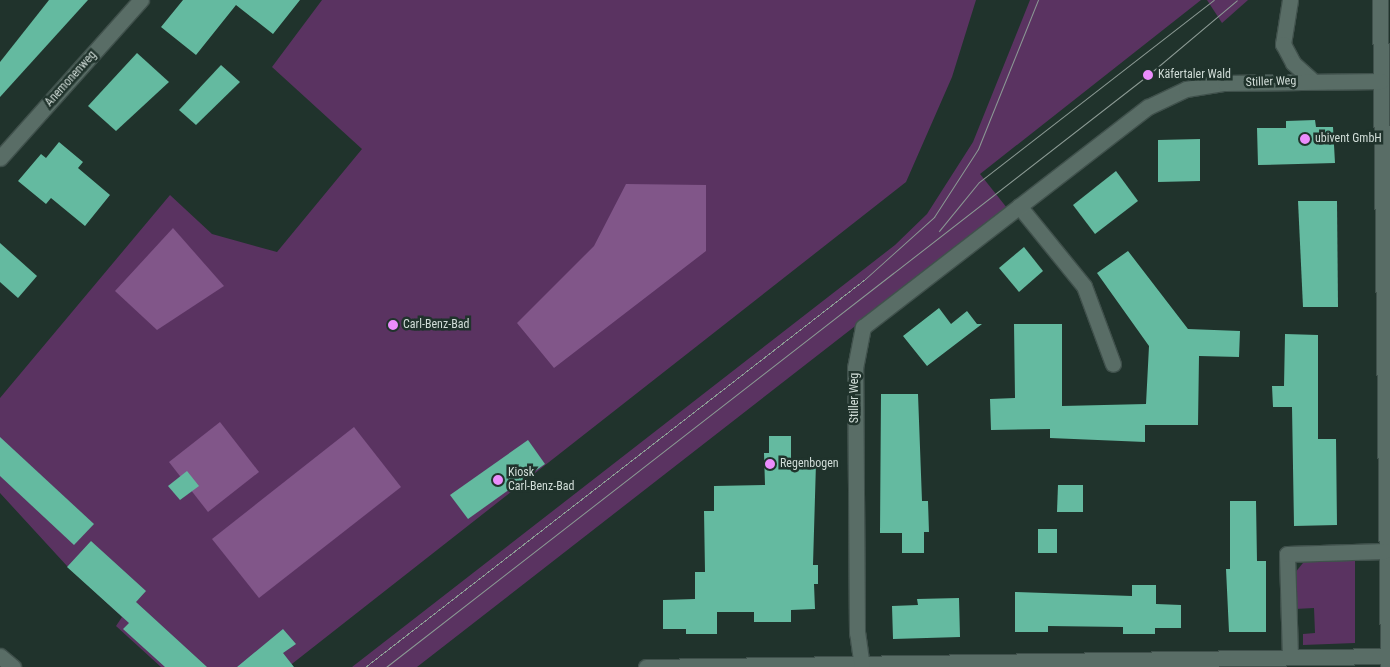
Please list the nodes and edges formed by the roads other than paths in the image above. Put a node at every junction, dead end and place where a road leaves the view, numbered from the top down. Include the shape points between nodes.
1 (142, 0) edge
2 (1290, 0) edge
3 (1380, 0) edge
4 (1312, 80) junction
5 (1381, 81) junction
6 (0, 158) edge
7 (1020, 206) junction
8 (1113, 364) dead end
9 (1385, 551) junction
10 (0, 656) edge
11 (1290, 656) junction
12 (1388, 662) edge
13 (1086, 664) edge
14 (862, 665) edge
15 (13, 667) edge
16 (646, 667) edge

1 - 6 street, Anemonenweg
2 - 4 street via 1283,44 1292,63
3 - 5 street
4 - 5 street, Stiller Weg
4 - 7 street, Stiller Weg via 1186,89 1148,107
5 - 9 street
7 - 8 street via 1084,286
7 - 14 street, Stiller Weg via 863,326 855,368 857,633
9 - 11 street via 1287,554
9 - 12 street
10 - 15 street
11 - 12 street
11 - 13 street
13 - 14 street
14 - 16 street

